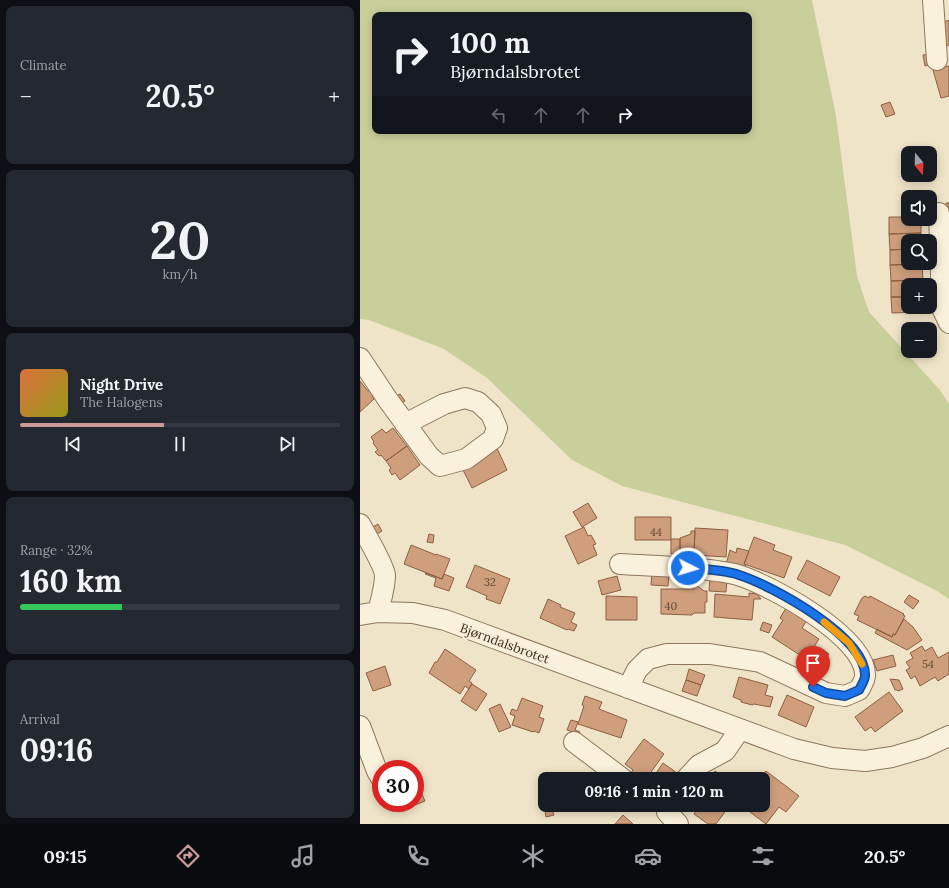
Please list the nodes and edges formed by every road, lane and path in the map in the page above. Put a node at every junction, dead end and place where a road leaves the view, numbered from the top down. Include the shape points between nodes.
1 (933, 0) edge
2 (938, 60) dead end
3 (939, 213) dead end
4 (949, 323) edge
5 (360, 358) edge
6 (405, 424) dead end
7 (360, 524) edge
8 (367, 550) edge
9 (620, 564) dead end
10 (369, 613) edge
11 (628, 688) junction
12 (360, 726) edge
13 (740, 728) junction
14 (949, 736) edge
15 (574, 742) dead end
16 (373, 760) edge
17 (614, 772) edge
18 (693, 772) edge

1 - 2 street
3 - 4 street via 942,308
5 - 6 street
7 - 8 street, Bjørndalsbrotet
8 - 10 street, Bjørndalsbrotet via 383,566 385,574 382,596
9 - 11 street via 738,574 774,590 810,610 849,643 862,662 865,676 859,690 845,696 826,693 760,662 710,654 667,654 648,659 637,670
10 - 11 street, Bjørndalsbrotet via 413,613 445,620
11 - 13 street, Bjørndalsbrotet
12 - 16 street
13 - 14 street, Bjørndalsbrotet via 794,749 832,758 865,761 924,748
13 - 18 street via 725,750
15 - 17 street

